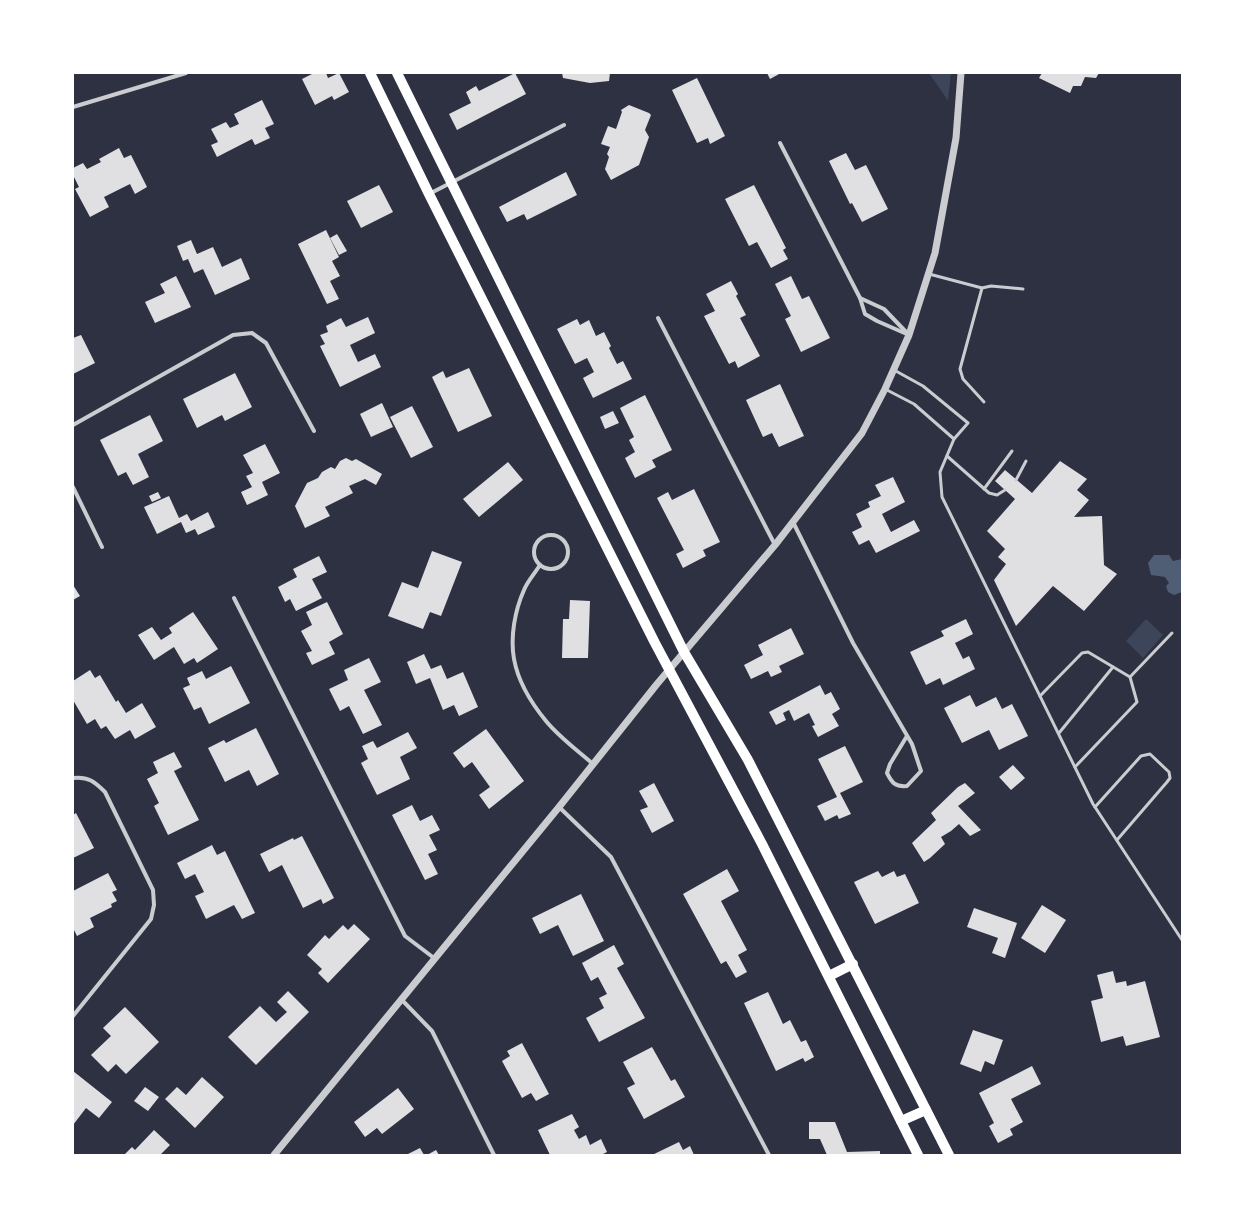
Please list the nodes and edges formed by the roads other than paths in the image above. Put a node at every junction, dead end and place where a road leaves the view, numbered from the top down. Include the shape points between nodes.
1 (186, 73) edge
2 (370, 73) edge
3 (397, 73) edge
4 (961, 73) edge
5 (73, 107) edge
6 (564, 125) dead end
7 (780, 144) dead end
8 (452, 183) junction
9 (428, 194) junction
10 (928, 274) junction
11 (982, 288) junction
12 (1023, 289) dead end
13 (860, 298) junction
14 (658, 318) dead end
15 (909, 335) junction
16 (894, 370) junction
17 (885, 389) junction
18 (984, 402) dead end
19 (73, 426) edge
20 (314, 431) dead end
21 (954, 439) junction
22 (1012, 452) dead end
23 (947, 456) junction
24 (1026, 461) dead end
25 (1016, 480) dead end
26 (73, 487) edge
27 (984, 489) junction
28 (1006, 490) dead end
29 (793, 522) junction
30 (775, 544) junction
31 (102, 547) dead end
32 (540, 565) junction
33 (234, 598) dead end
34 (1172, 633) dead end
35 (684, 652) junction
36 (1113, 667) junction
37 (669, 670) junction
38 (1130, 677) junction
39 (1040, 696) junction
40 (1059, 733) junction
41 (907, 736) junction
42 (593, 764) junction
43 (1075, 767) junction
44 (73, 778) edge
45 (559, 807) junction
46 (1095, 807) junction
47 (1117, 840) junction
48 (1182, 940) edge
49 (434, 958) junction
50 (853, 964) junction
51 (829, 976) junction
52 (401, 999) junction
53 (73, 1016) edge
54 (926, 1110) junction
55 (901, 1121) junction
56 (274, 1155) edge
57 (494, 1155) edge
58 (769, 1155) edge
59 (918, 1155) edge
60 (949, 1155) edge

1 - 5 street
2 - 9 main road
3 - 8 main road
4 - 10 street via 956,138 935,253
6 - 8 street
7 - 13 street
8 - 9 street
8 - 35 main road
9 - 37 main road
10 - 11 lane
10 - 15 street
11 - 12 lane via 991,286
11 - 18 lane via 960,369 963,379
13 - 15 street via 884,309
13 - 15 street via 865,314
14 - 30 street
15 - 16 street
16 - 17 street
16 - 21 lane via 923,386 968,423
17 - 21 lane via 914,404
17 - 29 street via 862,433
19 - 20 street via 233,335 252,333 266,343
21 - 23 lane
22 - 27 lane
23 - 27 lane
23 - 39 lane via 940,472 942,498
24 - 25 lane
26 - 31 street
27 - 28 lane via 997,495
29 - 30 street
29 - 41 street via 853,643
30 - 35 street
32 - 32 street via 550,569 564,562 568,551 560,538 549,535 539,540 534,556
32 - 42 street via 524,589 517,609 513,632 514,659 534,706 547,722
33 - 49 street via 405,936
34 - 38 lane
35 - 37 street
35 - 50 main road via 748,760
36 - 38 lane
36 - 39 lane via 1088,652 1082,653
36 - 40 lane
37 - 42 street
37 - 51 main road
38 - 43 lane via 1137,702
39 - 40 lane
40 - 43 lane
41 - 41 street via 887,773 898,786 907,786 921,772
42 - 45 street
43 - 46 lane
44 - 53 street via 82,777 94,781 104,792 152,890 154,905 151,919
45 - 49 street
45 - 58 street via 611,857
46 - 47 lane
46 - 47 lane via 1141,756 1150,754 1169,772 1168,782
47 - 48 lane
49 - 52 street
50 - 51 main road
50 - 54 main road
51 - 55 main road
52 - 56 street
52 - 57 street via 432,1031
54 - 55 main road
54 - 60 main road
55 - 59 main road

